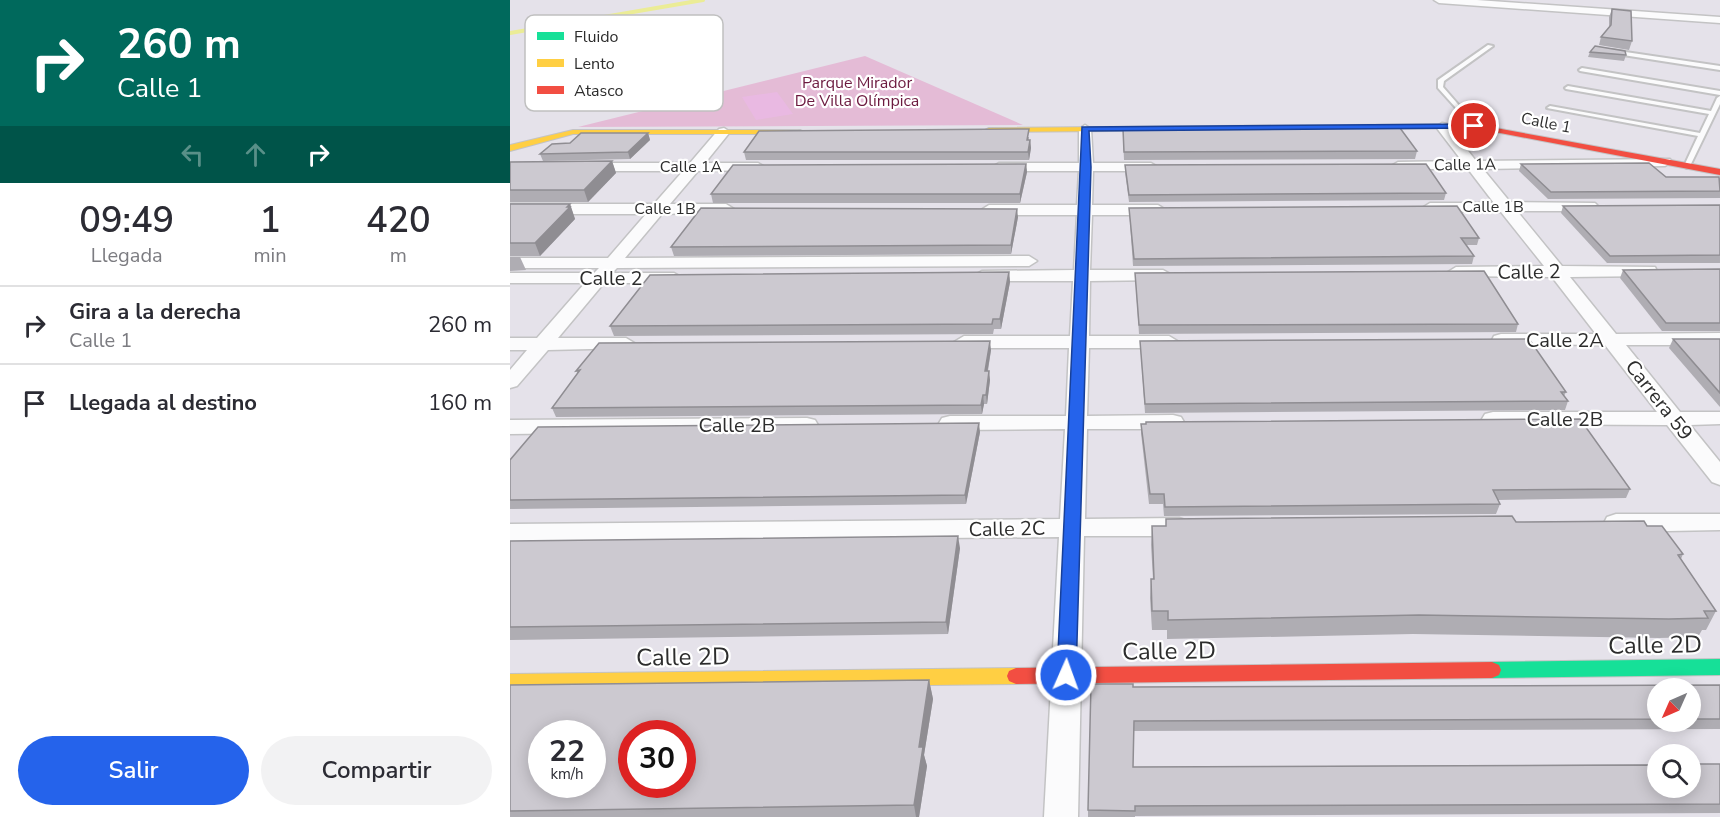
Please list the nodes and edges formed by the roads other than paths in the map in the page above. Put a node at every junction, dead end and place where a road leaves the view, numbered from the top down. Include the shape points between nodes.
1 (1439, 0) edge
2 (1720, 20) edge
3 (1490, 46) dead end
4 (1608, 51) edge
5 (1720, 68) edge
6 (1582, 70) dead end
7 (1568, 88) dead end
8 (1720, 93) edge
9 (1720, 98) edge
10 (1550, 108) dead end
11 (1712, 113) junction
12 (1474, 126) junction
13 (1442, 127) junction
14 (1085, 129) junction
15 (980, 130) edge
16 (724, 132) junction
17 (817, 132) edge
18 (1702, 135) junction
19 (510, 148) edge
20 (1665, 162) junction
21 (1473, 165) junction
22 (1168, 166) edge
23 (1379, 166) edge
24 (1687, 166) junction
25 (567, 167) edge
26 (694, 167) junction
27 (777, 167) edge
28 (979, 167) edge
29 (1086, 167) junction
30 (1720, 172) edge
31 (1601, 206) edge
32 (1506, 207) junction
33 (1413, 208) edge
34 (510, 209) edge
35 (658, 209) junction
36 (741, 209) edge
37 (978, 210) edge
38 (1085, 210) junction
39 (1178, 210) edge
40 (1451, 258) edge
41 (1166, 261) edge
42 (612, 263) junction
43 (510, 264) edge
44 (1551, 264) junction
45 (1662, 264) edge
46 (1082, 268) junction
47 (1438, 272) edge
48 (1177, 275) edge
49 (510, 278) edge
50 (598, 278) junction
51 (1720, 339) edge
52 (1481, 340) edge
53 (1611, 340) junction
54 (1080, 342) junction
55 (1186, 342) edge
56 (948, 343) edge
57 (542, 344) junction
58 (650, 344) edge
59 (510, 345) edge
60 (510, 382) edge
61 (1674, 418) junction
62 (1720, 418) edge
63 (1471, 420) edge
64 (1077, 422) junction
65 (1196, 422) edge
66 (829, 424) edge
67 (935, 424) edge
68 (510, 427) edge
69 (1720, 477) edge
70 (1720, 522) edge
71 (1588, 523) edge
72 (1204, 527) edge
73 (1072, 528) junction
74 (510, 533) edge
75 (1720, 667) edge
76 (1066, 675) junction
77 (510, 682) edge
78 (1061, 817) edge

1 - 2 street
3 - 12 lane via 1441,80 1440,87
4 - 5 lane
6 - 8 lane
7 - 11 lane
9 - 11 lane
10 - 18 lane
11 - 18 lane
12 - 13 street, Calle 1
12 - 20 street, Calle 1
13 - 14 street, Calle 1
13 - 21 street, Carrera 59
14 - 15 street, Calle 1
14 - 29 street
16 - 17 street
16 - 19 street via 573,132
16 - 26 street
18 - 24 lane
20 - 21 street, Calle 1A
20 - 24 street, Calle 1
21 - 23 street, Calle 1A
21 - 32 street, Carrera 59
22 - 29 street
24 - 30 street, Calle 1
25 - 26 street, Calle 1A
26 - 27 street, Calle 1A
26 - 35 street
28 - 29 street
29 - 38 street
31 - 32 street, Calle 1B
32 - 33 street, Calle 1B
32 - 44 street, Carrera 59
34 - 35 street, Calle 1B
35 - 36 street, Calle 1B
35 - 42 street
37 - 38 street
38 - 39 street
38 - 46 street
40 - 44 street, Calle 2
41 - 46 street, Calle 2
42 - 43 street, Calle 2
42 - 46 street, Calle 2
42 - 50 street
44 - 45 street, Calle 2
44 - 47 street, Calle 2
44 - 53 street, Carrera 59
46 - 48 street, Calle 2
46 - 50 street, Calle 2
46 - 54 street
49 - 50 street, Calle 2
50 - 57 street
51 - 53 street, Calle 2A
52 - 53 street, Calle 2A
53 - 61 street, Carrera 59
54 - 55 street
54 - 56 street
54 - 64 street
57 - 58 street
57 - 59 street
57 - 60 street
61 - 62 street, Calle 2B
61 - 63 street, Calle 2B
61 - 69 street, Carrera 59
64 - 65 street
64 - 67 street
64 - 73 street
66 - 68 street, Calle 2B
70 - 71 street
72 - 73 street, Calle 2C
73 - 74 street, Calle 2C
73 - 76 street
75 - 76 street, Calle 2D
76 - 77 street, Calle 2D
76 - 78 street

